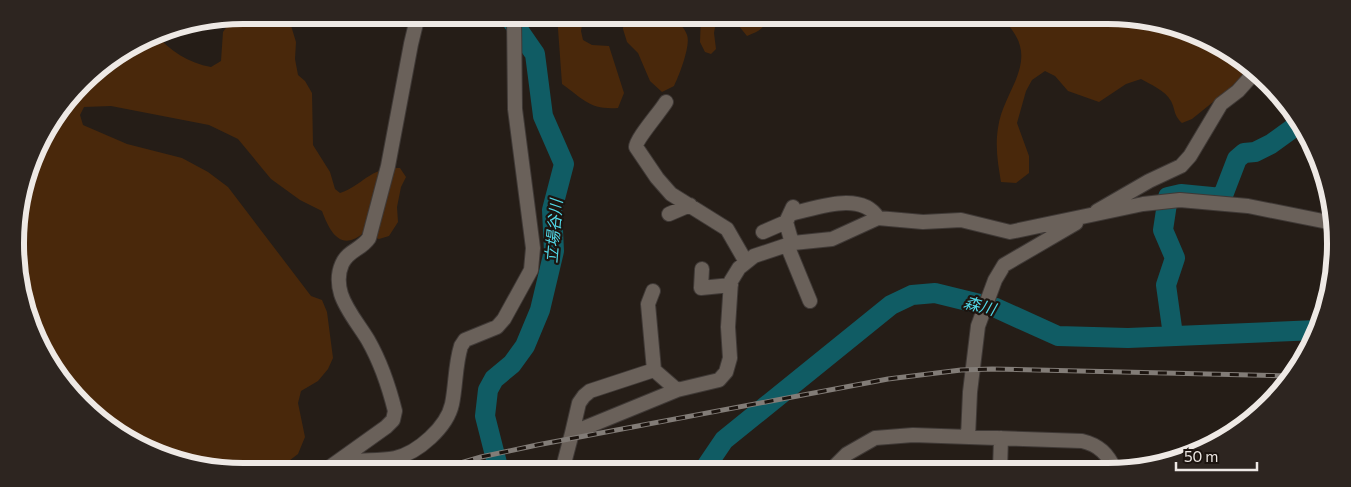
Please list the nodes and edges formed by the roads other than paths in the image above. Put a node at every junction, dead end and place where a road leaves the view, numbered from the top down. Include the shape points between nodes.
1 (416, 24) edge
2 (514, 24) edge
3 (1251, 77) edge
4 (666, 102) dead end
5 (690, 205) junction
6 (669, 214) dead end
7 (790, 214) junction
8 (878, 218) junction
9 (1084, 218) junction
10 (1326, 221) edge
11 (763, 232) dead end
12 (789, 244) junction
13 (746, 262) junction
14 (702, 269) dead end
15 (731, 285) junction
16 (653, 291) dead end
17 (810, 301) dead end
18 (654, 370) junction
19 (677, 390) junction
20 (572, 433) junction
21 (968, 437) junction
22 (1001, 438) junction
23 (338, 463) edge
24 (340, 463) edge
25 (564, 463) edge
26 (838, 463) edge
27 (1000, 463) edge
28 (1111, 463) edge

1 - 23 street via 388,166 369,238 346,256 339,272 343,300 368,341 395,411 386,427
2 - 24 street via 515,109 533,248 530,270 497,327 465,340 461,346 452,406 433,434 420,446 398,458 354,459
3 - 9 street via 1221,104 1190,156 1180,166
4 - 5 street via 654,122 638,137 636,147 663,187
5 - 6 street
5 - 13 street via 727,229
7 - 8 street via 848,203 865,206
7 - 11 street
7 - 12 street
8 - 9 street via 923,222 961,220 1010,232
8 - 12 street via 832,239
9 - 10 street via 1143,204 1202,200
9 - 21 street via 1004,265 992,288 976,336
12 - 13 street
12 - 17 street
13 - 15 street via 734,275
14 - 15 street via 701,288
15 - 19 street via 730,358 726,372 719,380
16 - 18 street via 648,304
18 - 19 street
18 - 20 street via 590,391 579,403
19 - 20 street
20 - 25 street
21 - 22 street
21 - 26 street via 913,435 875,438
22 - 27 street
22 - 28 street via 1068,439 1094,444 1104,451

